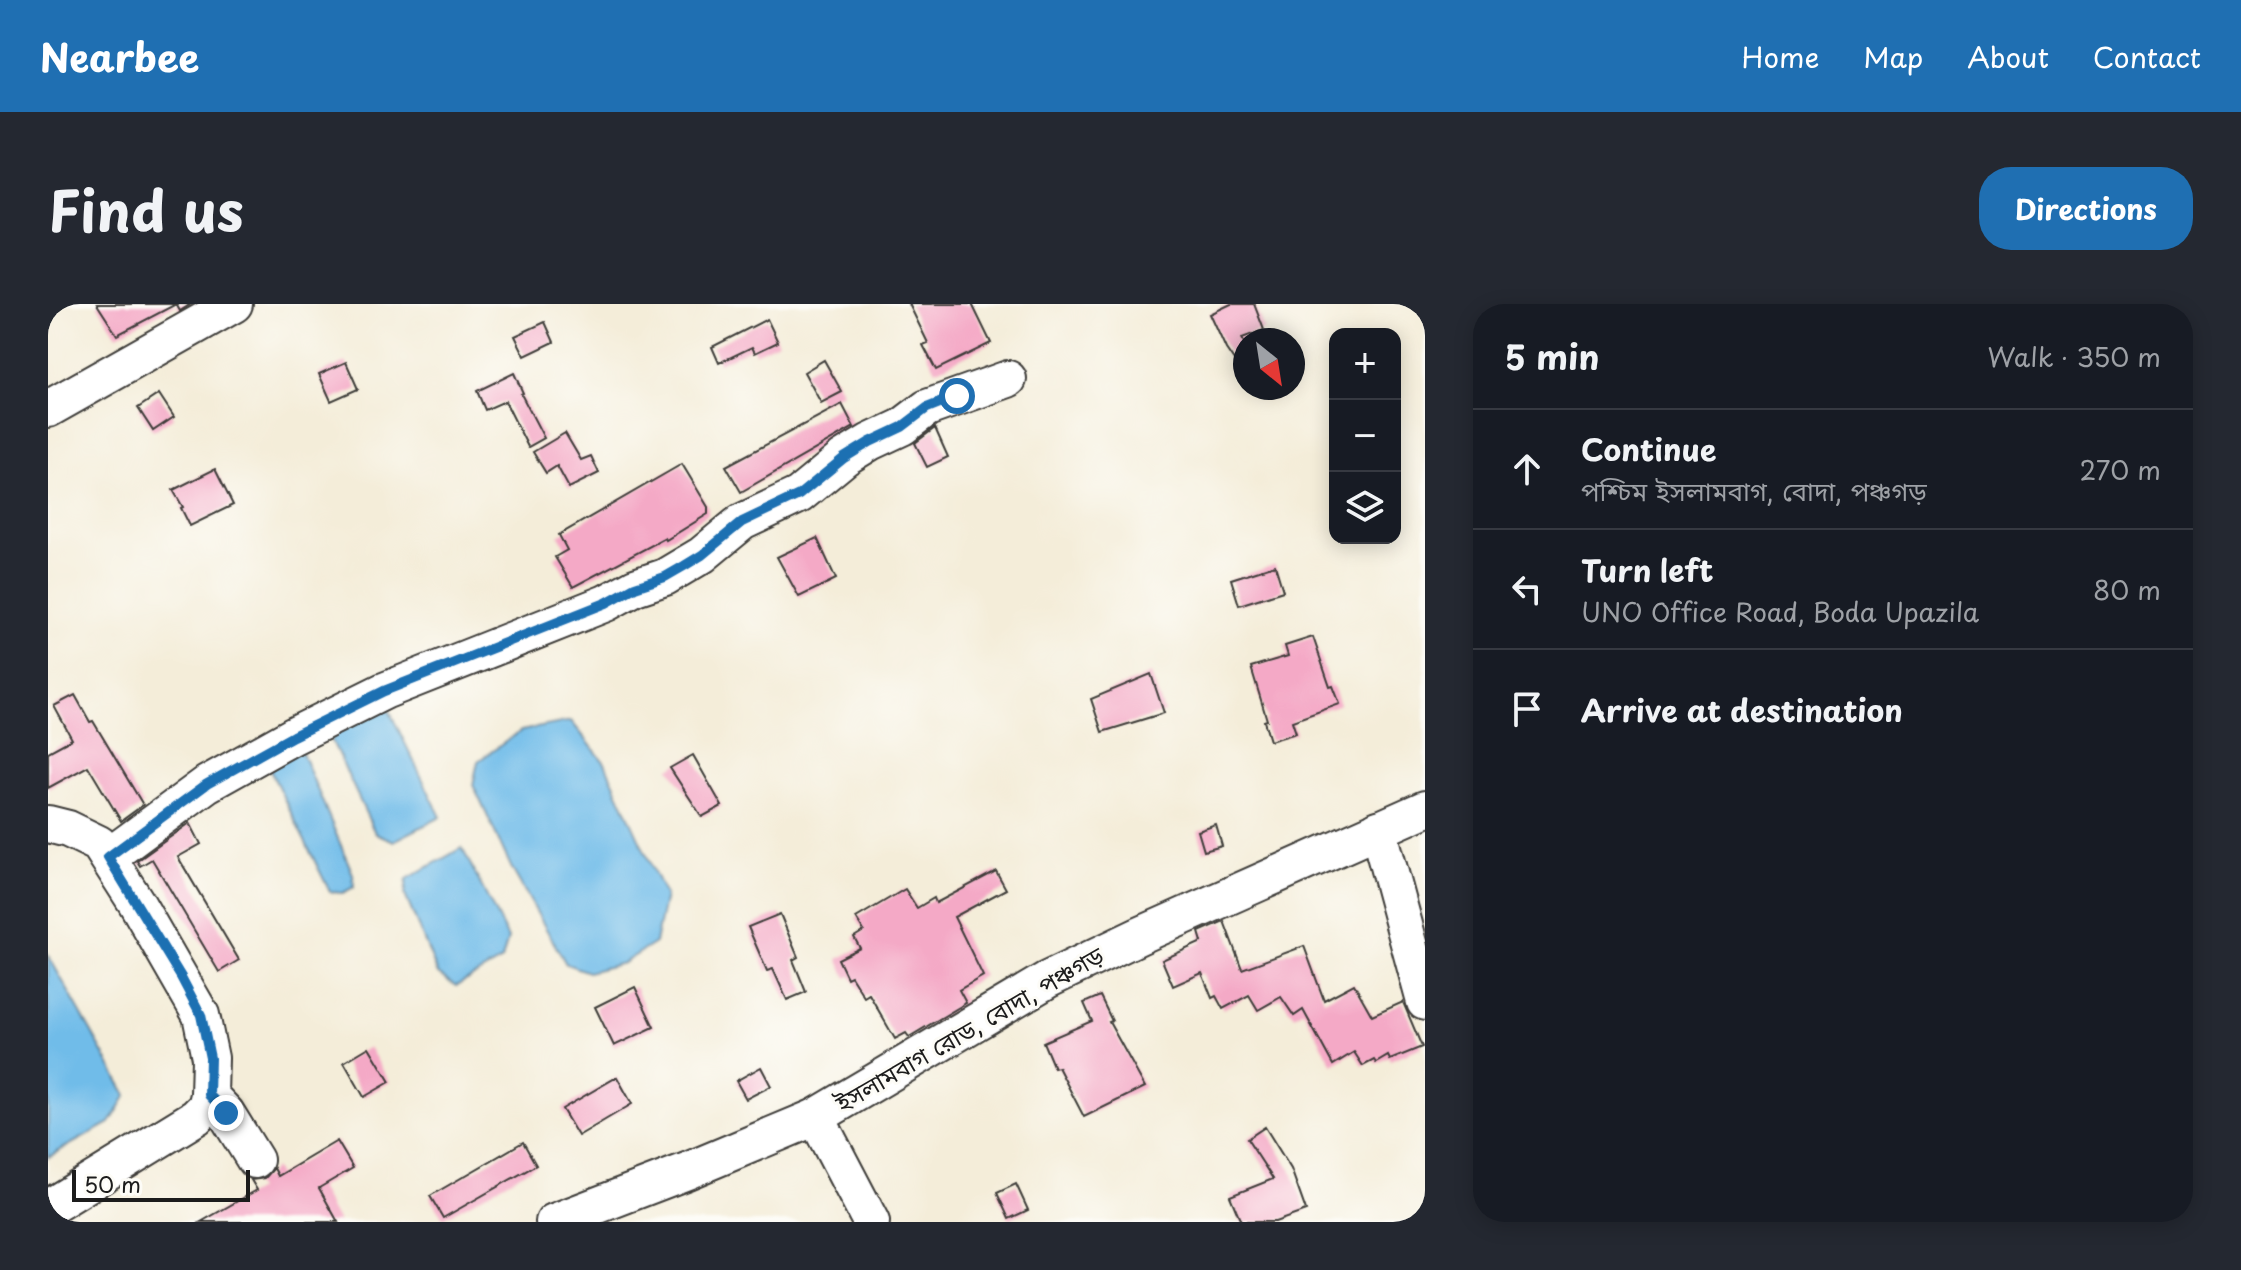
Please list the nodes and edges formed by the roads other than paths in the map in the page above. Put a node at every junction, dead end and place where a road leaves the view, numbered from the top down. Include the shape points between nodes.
1 (234, 304) edge
2 (1008, 379) dead end
3 (48, 409) edge
4 (1425, 809) edge
5 (55, 829) edge
6 (1378, 829) junction
7 (108, 857) junction
8 (1425, 1002) edge
9 (209, 1095) junction
10 (816, 1117) junction
11 (255, 1160) dead end
12 (48, 1208) edge
13 (554, 1222) edge
14 (871, 1222) edge

1 - 3 street
2 - 7 street via 927,408 844,458 799,495 742,522 665,577 384,691 293,736 207,784
4 - 6 street, ইসলামবাগ রোড, বোদা, পঞ্চগড়
5 - 7 street via 99,844
6 - 8 street
6 - 10 street, ইসলামবাগ রোড, বোদা, পঞ্চগড় via 1047,980
7 - 9 street via 201,1015 210,1058
9 - 11 street
9 - 12 street via 196,1117
10 - 13 street, ইসলামবাগ রোড, বোদা, পঞ্চগড়
10 - 14 street

